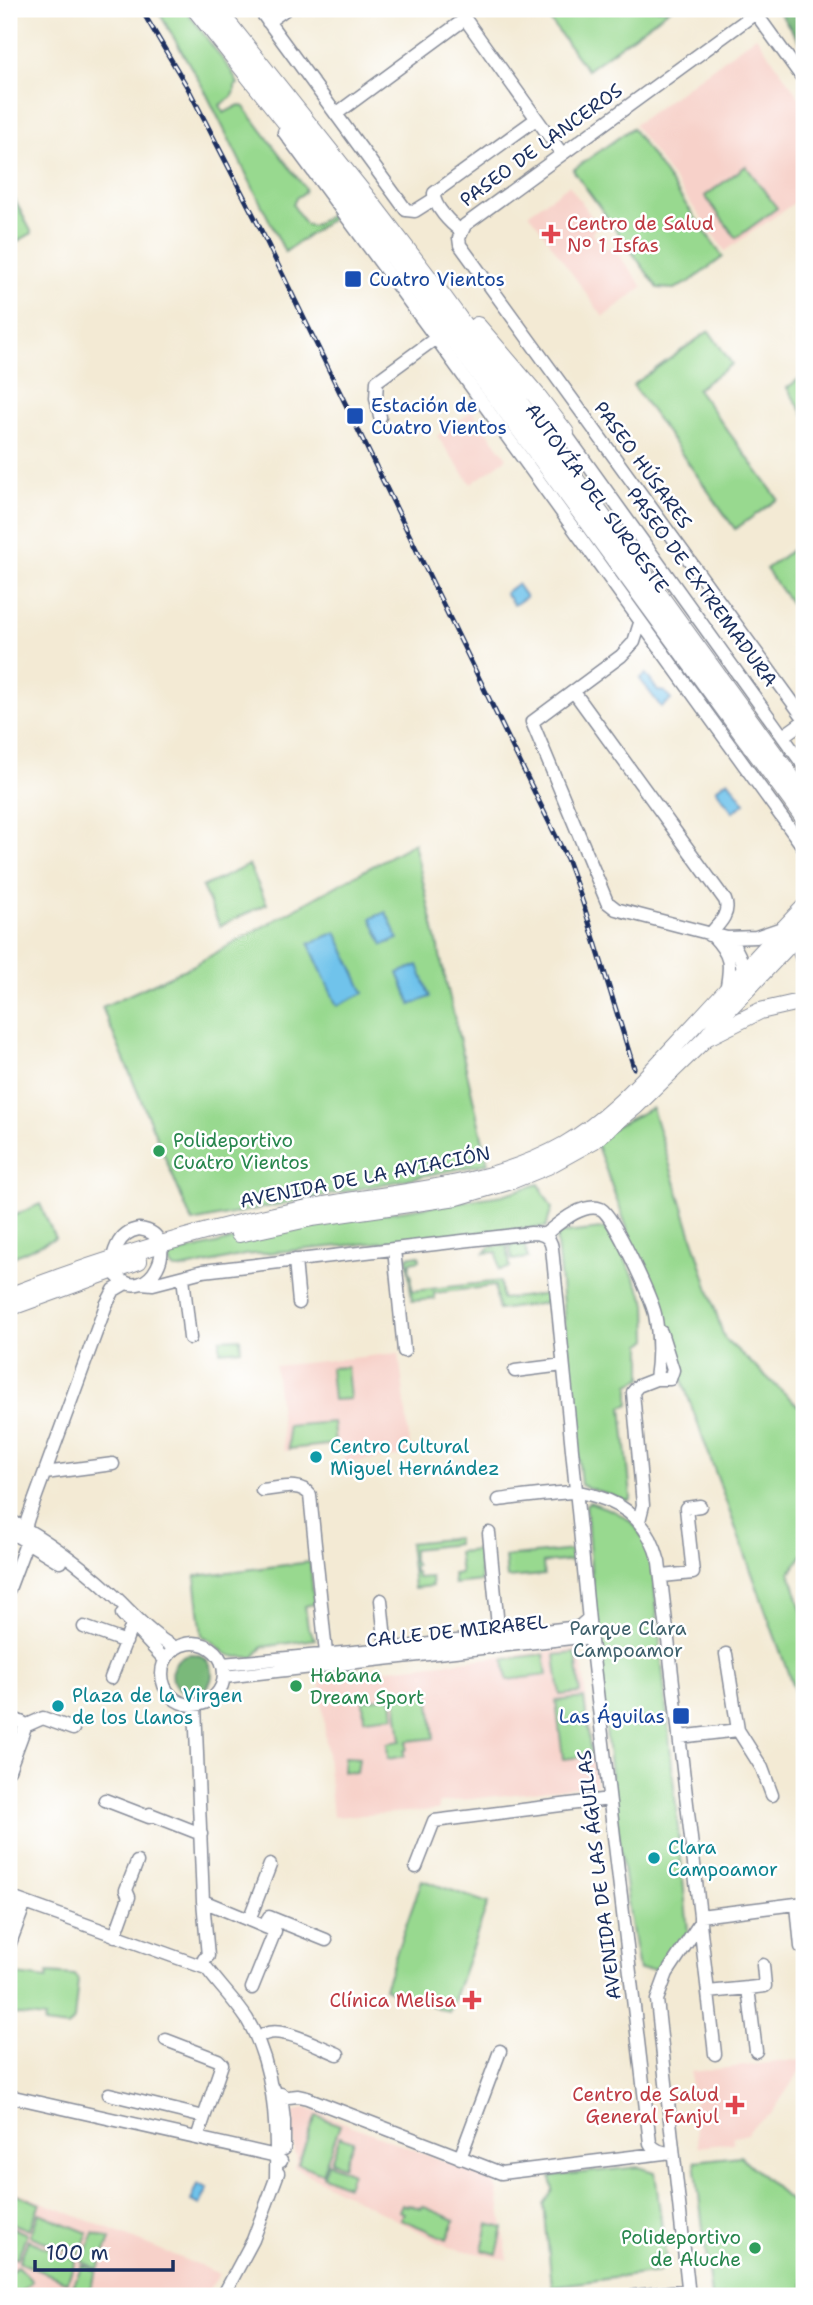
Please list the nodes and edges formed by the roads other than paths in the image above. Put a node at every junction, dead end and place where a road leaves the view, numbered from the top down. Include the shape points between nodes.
1 (196, 9) edge
2 (216, 9) edge
3 (258, 9) edge
4 (286, 9) edge
5 (751, 12) edge
6 (462, 14) edge
7 (268, 22) junction
8 (242, 68) junction
9 (804, 80) edge
10 (336, 114) junction
11 (536, 119) junction
12 (562, 154) junction
13 (434, 199) junction
14 (372, 205) junction
15 (461, 231) junction
16 (436, 338) junction
17 (380, 416) dead end
18 (565, 433) joint
19 (639, 623) junction
20 (659, 649) junction
21 (621, 656) junction
22 (574, 692) junction
23 (804, 720) edge
24 (783, 736) junction
25 (804, 766) edge
26 (804, 796) edge
27 (804, 817) edge
28 (804, 848) edge
29 (804, 907) edge
30 (786, 926) junction
31 (804, 929) edge
32 (710, 935) junction
33 (804, 936) edge
34 (727, 938) junction
35 (804, 965) edge
36 (744, 971) junction
37 (732, 995) junction
38 (804, 1001) edge
39 (705, 1039) junction
40 (541, 1234) junction
41 (394, 1249) junction
42 (160, 1254) junction
43 (295, 1260) junction
44 (113, 1265) junction
45 (92, 1277) junction
46 (179, 1278) junction
47 (126, 1283) junction
48 (141, 1283) junction
49 (107, 1288) junction
50 (9, 1296) edge
51 (299, 1303) dead end
52 (106, 1305) junction
53 (9, 1308) edge
54 (190, 1338) dead end
55 (404, 1351) dead end
56 (563, 1365) junction
57 (515, 1371) dead end
58 (113, 1464) dead end
59 (45, 1473) junction
60 (262, 1490) dead end
61 (576, 1492) junction
62 (499, 1500) dead end
63 (700, 1506) dead end
64 (9, 1520) edge
65 (639, 1521) junction
66 (9, 1531) edge
67 (489, 1533) dead end
68 (26, 1535) junction
69 (662, 1576) junction
70 (9, 1589) edge
71 (381, 1600) dead end
72 (133, 1619) junction
73 (588, 1619) junction
74 (83, 1627) dead end
75 (499, 1637) junction
76 (591, 1641) junction
77 (126, 1642) junction
78 (176, 1648) junction
79 (386, 1649) junction
80 (726, 1654) dead end
81 (165, 1660) junction
82 (326, 1660) junction
83 (222, 1664) junction
84 (111, 1678) dead end
85 (224, 1678) junction
86 (195, 1705) junction
87 (18, 1722) edge
88 (73, 1729) dead end
89 (738, 1730) junction
90 (679, 1737) junction
91 (9, 1770) edge
92 (772, 1795) dead end
93 (609, 1799) junction
94 (105, 1800) dead end
95 (201, 1834) junction
96 (137, 1862) dead end
97 (270, 1865) dead end
98 (416, 1867) dead end
99 (9, 1897) edge
100 (203, 1901) junction
101 (25, 1903) junction
102 (800, 1904) edge
103 (248, 1920) junction
104 (700, 1920) junction
105 (265, 1927) junction
106 (115, 1936) junction
107 (326, 1940) dead end
108 (9, 1946) edge
109 (804, 1947) edge
110 (210, 1963) junction
111 (763, 1965) dead end
112 (748, 1987) junction
113 (252, 1988) dead end
114 (708, 1992) junction
115 (265, 2034) junction
116 (166, 2040) dead end
117 (500, 2051) dead end
118 (756, 2051) dead end
119 (338, 2054) dead end
120 (715, 2054) dead end
121 (269, 2074) junction
122 (109, 2094) dead end
123 (9, 2096) edge
124 (283, 2099) junction
125 (204, 2117) junction
126 (197, 2138) junction
127 (670, 2153) junction
128 (460, 2158) junction
129 (279, 2159) junction
130 (688, 2293) edge
131 (223, 2296) edge
132 (634, 2296) edge

1 - 8 highway, AUTOVÍA DEL SUROESTE
2 - 14 highway, AUTOVÍA DEL SUROESTE
3 - 7 street
4 - 7 street
5 - 9 street
5 - 12 street, PASEO DE LANCEROS
6 - 10 street
6 - 11 street
7 - 10 street
8 - 16 street via 251,88
8 - 27 highway, AUTOVÍA DEL SUROESTE via 395,258
10 - 13 street via 406,210 415,211
11 - 12 street
11 - 13 street, PASEO DE LANCEROS via 434,193
12 - 15 street, PASEO DE LANCEROS
13 - 15 street, PASEO DE LANCEROS
14 - 18 highway via 387,214
14 - 26 highway, AUTOVÍA DEL SUROESTE
15 - 23 street, PASEO HÚSARES via 460,246
16 - 17 street via 377,381
16 - 19 street
18 - 24 street, PASEO DE EXTREMADURA
19 - 20 street
19 - 21 street via 634,642
20 - 21 street via 646,645
20 - 28 street
21 - 22 street
22 - 32 street via 724,901 725,916
22 - 32 street via 532,722 607,902 615,909
23 - 24 street
24 - 25 street, PASEO DE EXTREMADURA
29 - 30 main road, AVENIDA DE LA AVIACIÓN
30 - 34 street via 756,937
30 - 36 main road, AVENIDA DE LA AVIACIÓN
31 - 37 main road, AVENIDA DE LA AVIACIÓN
32 - 34 street
32 - 37 street via 725,949
33 - 35 street via 800,953
34 - 36 street via 739,952
36 - 37 main road, AVENIDA DE LA AVIACIÓN
37 - 39 main road, AVENIDA DE LA AVIACIÓN
37 - 42 main road, AVENIDA DE LA AVIACIÓN via 618,1106 564,1145 469,1180 274,1215
38 - 39 main road via 760,1011
39 - 42 main road, AVENIDA DE LA AVIACIÓN via 593,1141 511,1181 457,1197 312,1218
40 - 41 street
40 - 56 street, AVENIDA DE LAS ÁGUILAS via 552,1248
40 - 65 street via 569,1215 601,1209 620,1235 655,1315 656,1379 633,1392 643,1505
41 - 43 street
41 - 55 street
42 - 44 main road, AVENIDA DE LA AVIACIÓN
42 - 44 street via 151,1231 132,1230 122,1237
42 - 46 street via 161,1275
42 - 48 street via 151,1276
43 - 46 street
43 - 51 street
44 - 45 main road, AVENIDA DE LA AVIACIÓN
44 - 47 street via 117,1278
44 - 49 street
44 - 50 main road, AVENIDA DE LA AVIACIÓN
45 - 49 street
45 - 53 main road, AVENIDA DE LA AVIACIÓN
46 - 48 street
46 - 54 street
47 - 48 street
47 - 52 street via 114,1290
49 - 52 street
52 - 59 street
56 - 57 street
56 - 61 street, AVENIDA DE LAS ÁGUILAS
58 - 59 street
59 - 68 street
60 - 82 street via 298,1487 310,1495
61 - 62 street
61 - 65 street via 617,1504
61 - 73 street, AVENIDA DE LAS ÁGUILAS
63 - 69 street via 686,1508 693,1573
64 - 68 street
65 - 69 street via 652,1539
66 - 68 street
67 - 75 street, CALLE DE MIRABEL
68 - 70 street
68 - 72 street via 86,1572
69 - 90 street
71 - 79 street, CALLE DE MIRABEL
72 - 77 street
72 - 78 street
72 - 81 street
73 - 75 street, CALLE DE MIRABEL via 579,1628
73 - 76 street, AVENIDA DE LAS ÁGUILAS
74 - 77 street
75 - 79 street, CALLE DE MIRABEL
76 - 82 street, CALLE DE MIRABEL via 581,1637
76 - 93 street, AVENIDA DE LAS ÁGUILAS
77 - 84 street
78 - 81 street
78 - 83 street via 199,1644 212,1649
79 - 82 street, CALLE DE MIRABEL
80 - 89 street
81 - 86 street via 162,1678 167,1690 175,1700
82 - 83 street, CALLE DE MIRABEL
82 - 85 street, CALLE DE MIRABEL
83 - 85 street
85 - 86 street via 209,1701
86 - 95 street
87 - 88 street via 43,1718
87 - 91 street
89 - 90 street
89 - 92 street via 762,1768
90 - 104 street
93 - 98 street via 434,1821
93 - 127 street, AVENIDA DE LAS ÁGUILAS via 650,2143
94 - 95 street
95 - 100 street
96 - 106 street
97 - 103 street
99 - 101 street
100 - 103 street
100 - 110 street
101 - 106 street
101 - 108 street
102 - 104 street
102 - 109 street
103 - 105 street
104 - 114 street
104 - 127 street via 667,1973 657,2000
105 - 107 street via 269,1917
105 - 113 street via 275,1931
106 - 110 street
110 - 115 street
110 - 121 street via 252,2028
111 - 112 street via 765,1986
112 - 114 street
112 - 118 street
114 - 120 street
115 - 119 street via 285,2033
115 - 124 street
116 - 125 street via 222,2063
117 - 128 street
121 - 124 street via 276,2097
121 - 129 street
122 - 125 street
123 - 126 street
124 - 128 street via 307,2098
124 - 129 street via 284,2148
125 - 126 street
126 - 129 street
127 - 128 street via 500,2173
127 - 130 street
129 - 131 street via 253,2240
130 - 132 street

